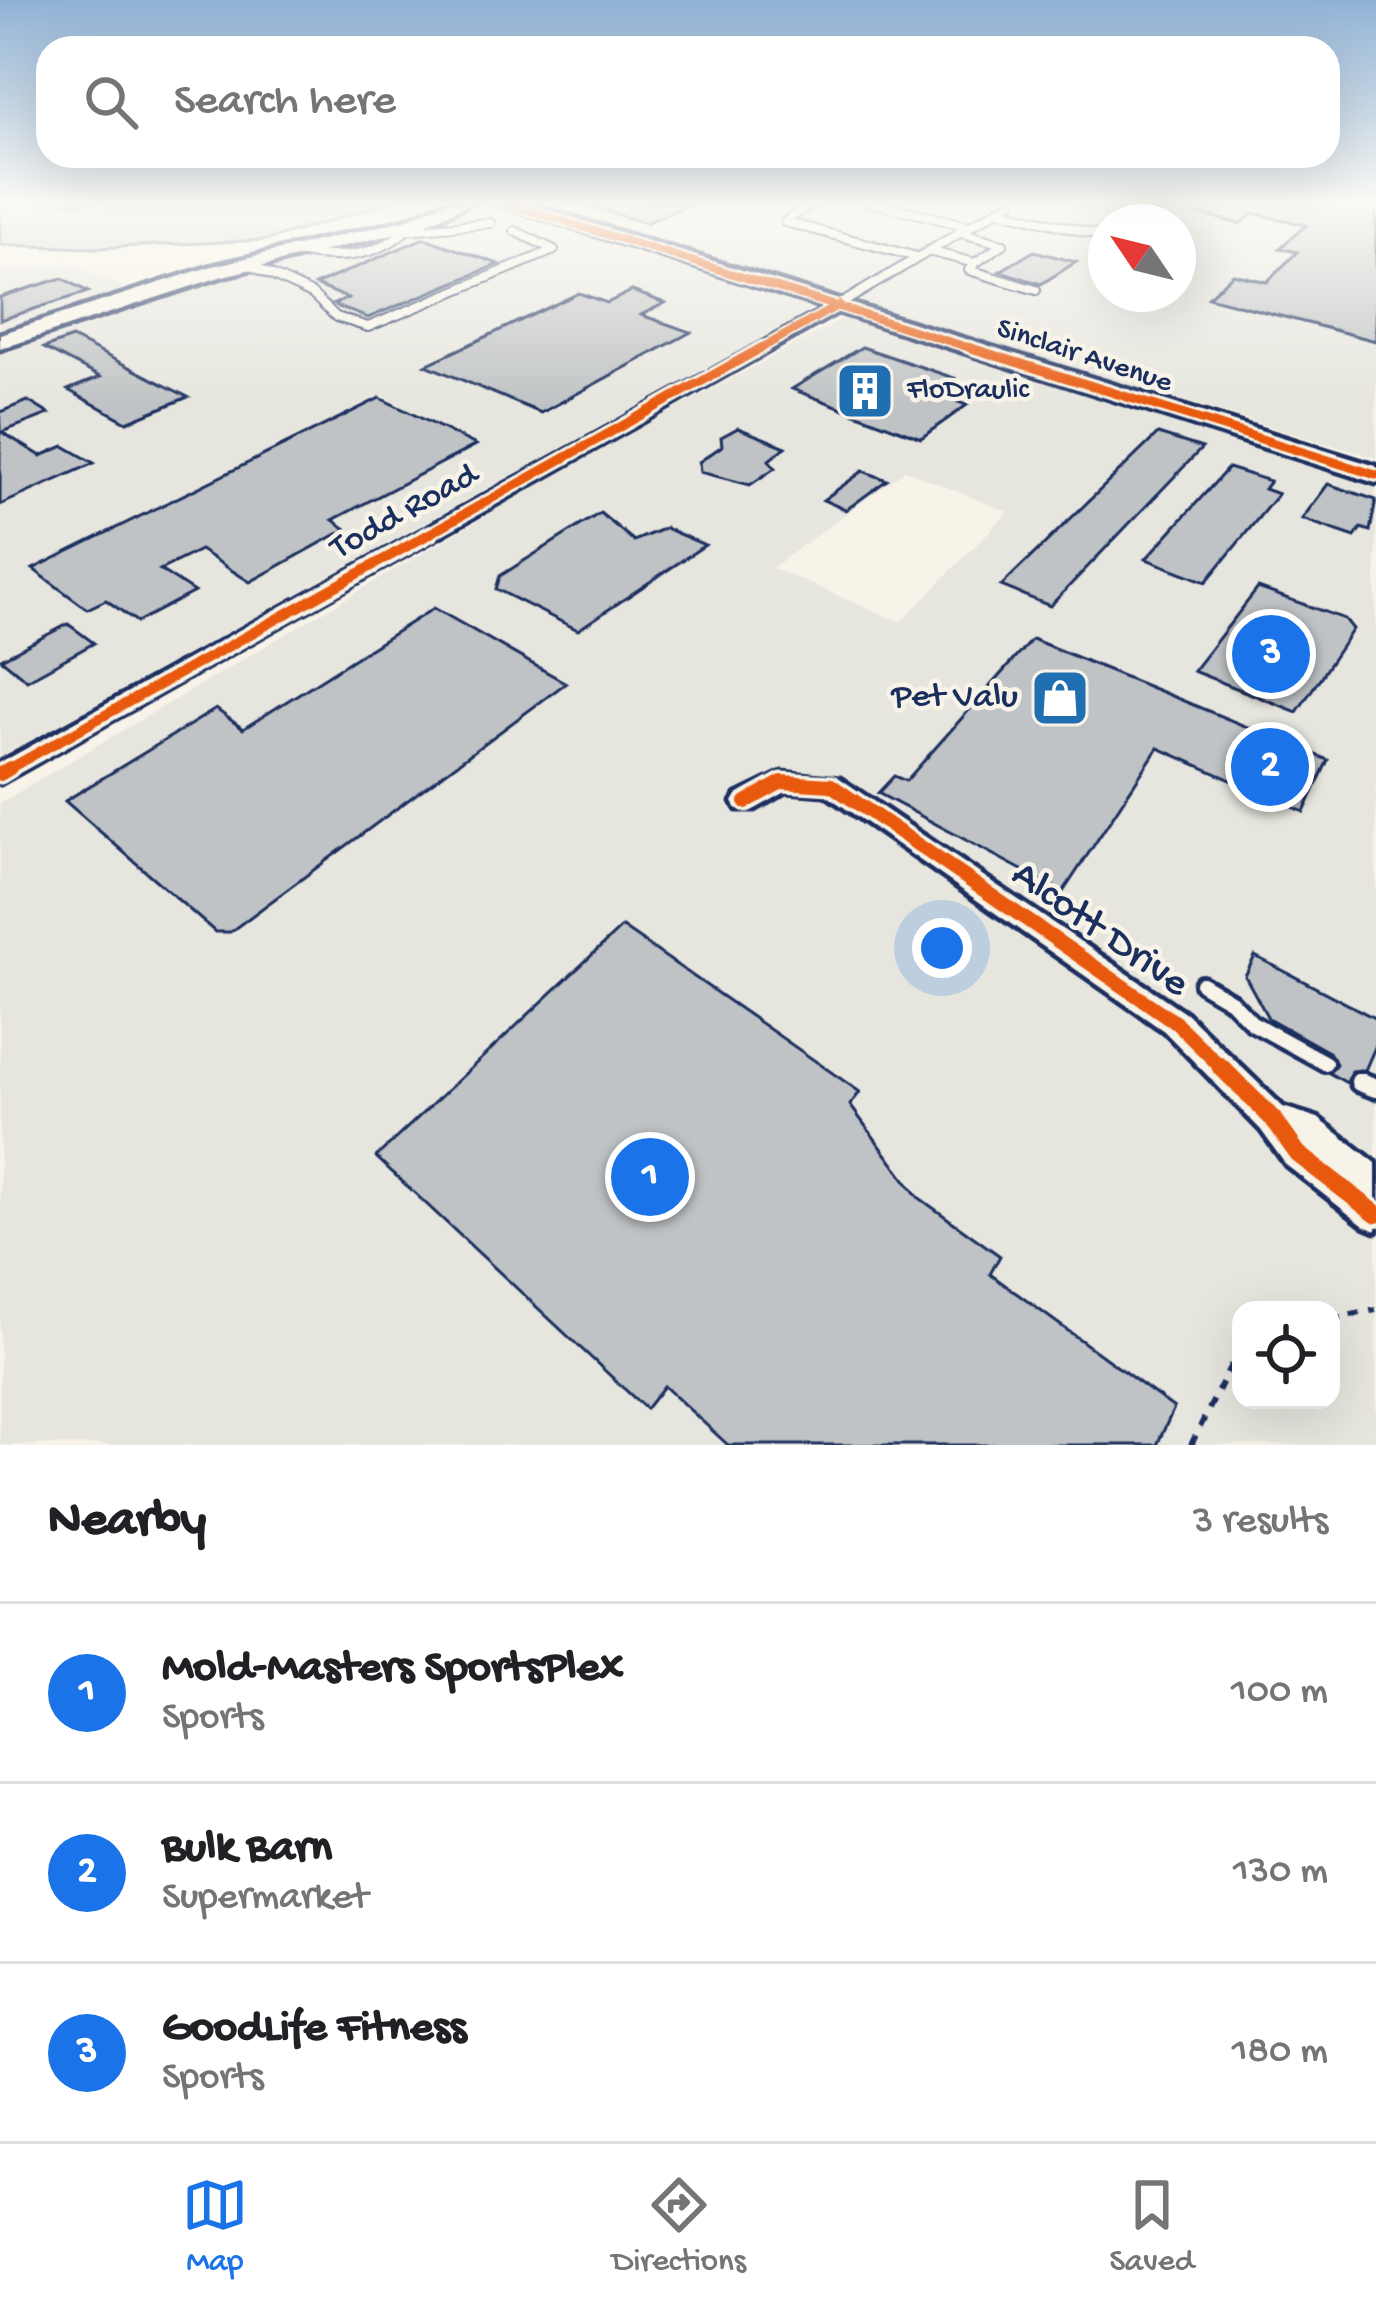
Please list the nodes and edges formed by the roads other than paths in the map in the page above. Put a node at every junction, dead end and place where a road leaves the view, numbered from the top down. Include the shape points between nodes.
1 (225, 269) edge
2 (259, 269) edge
3 (507, 269) edge
4 (724, 269) edge
5 (896, 269) edge
6 (970, 269) edge
7 (1036, 290) dead end
8 (838, 304) junction
9 (0, 342) edge
10 (1376, 475) edge
11 (0, 774) edge
12 (746, 802) dead end
13 (1202, 984) dead end
14 (1325, 1063) dead end
15 (1273, 1119) junction
16 (1376, 1184) edge
17 (1376, 1214) edge

1 - 9 street
2 - 3 lane via 312,294 336,317 368,327
4 - 8 street, Sinclair Avenue
5 - 8 lane
6 - 7 lane
8 - 10 street, Sinclair Avenue
8 - 11 street, Todd Road
12 - 15 street, Alcott Drive via 782,782 831,785 1175,1022
13 - 14 lane
15 - 16 street, Alcott Drive via 1306,1129
15 - 17 street, Alcott Drive via 1298,1154

